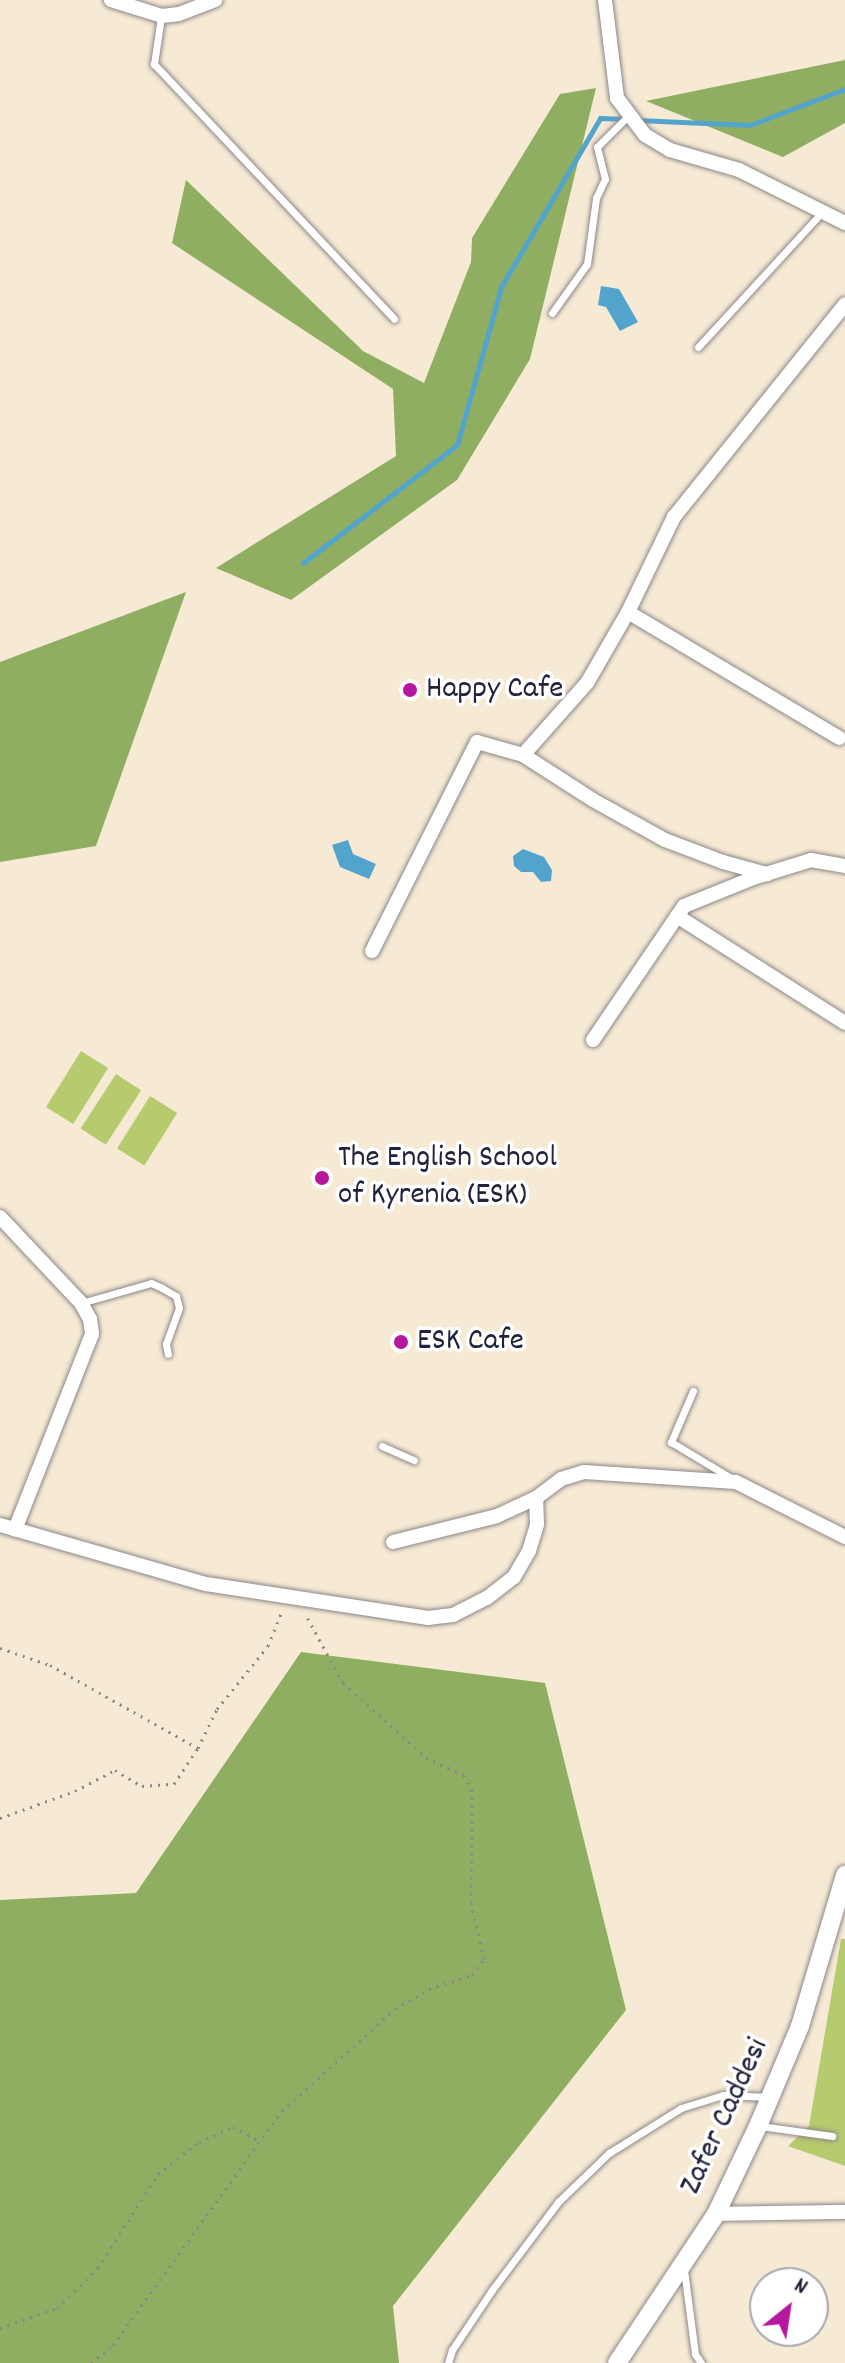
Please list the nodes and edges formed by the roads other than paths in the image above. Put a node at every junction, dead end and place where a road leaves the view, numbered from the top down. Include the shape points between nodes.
1 (215, 0) edge
2 (605, 0) edge
3 (123, 2) edge
4 (162, 16) junction
5 (628, 116) junction
6 (823, 211) junction
7 (845, 223) edge
8 (845, 304) edge
9 (552, 313) dead end
10 (394, 319) dead end
11 (698, 347) dead end
12 (628, 612) junction
13 (839, 738) dead end
14 (523, 755) junction
15 (845, 866) edge
16 (767, 874) junction
17 (677, 916) junction
18 (372, 951) dead end
19 (845, 1023) edge
20 (593, 1040) dead end
21 (0, 1217) edge
22 (81, 1303) junction
23 (168, 1354) dead end
24 (693, 1391) dead end
25 (382, 1446) dead end
26 (414, 1460) dead end
27 (736, 1482) junction
28 (536, 1498) junction
29 (7, 1527) edge
30 (845, 1537) edge
31 (393, 1542) dead end
32 (845, 1875) edge
33 (771, 2097) junction
34 (758, 2126) junction
35 (832, 2136) dead end
36 (845, 2212) edge
37 (716, 2214) junction
38 (683, 2264) junction
39 (448, 2363) edge
40 (617, 2363) edge
41 (701, 2363) edge

1 - 4 street
2 - 5 street via 617,98
3 - 4 street
4 - 10 lane via 154,64
5 - 6 street via 645,135 670,150 739,170
5 - 9 lane via 597,147 605,179 596,198 587,264
6 - 7 street
6 - 11 lane
8 - 12 street via 674,517
12 - 13 street
12 - 14 street via 587,683
14 - 16 street via 665,840
14 - 18 street via 477,742
15 - 16 street via 811,860
16 - 17 street via 684,906
17 - 19 street
17 - 20 street
21 - 22 street
22 - 23 lane via 151,1283 176,1296 179,1308 166,1344
22 - 29 street via 92,1334
24 - 27 lane via 671,1442
25 - 26 lane
27 - 28 street via 584,1472 561,1479
27 - 30 street
28 - 29 street via 537,1524 514,1577 453,1615 428,1618 206,1584
28 - 31 street via 497,1516
32 - 33 street, Zafer Caddesi via 800,2026
33 - 34 street, Zafer Caddesi
33 - 39 lane via 723,2095 681,2108 609,2153 558,2202 492,2290
34 - 35 lane
34 - 37 street, Zafer Caddesi
36 - 37 street
37 - 38 street, Zafer Caddesi
38 - 40 street, Zafer Caddesi
38 - 41 lane via 695,2354

